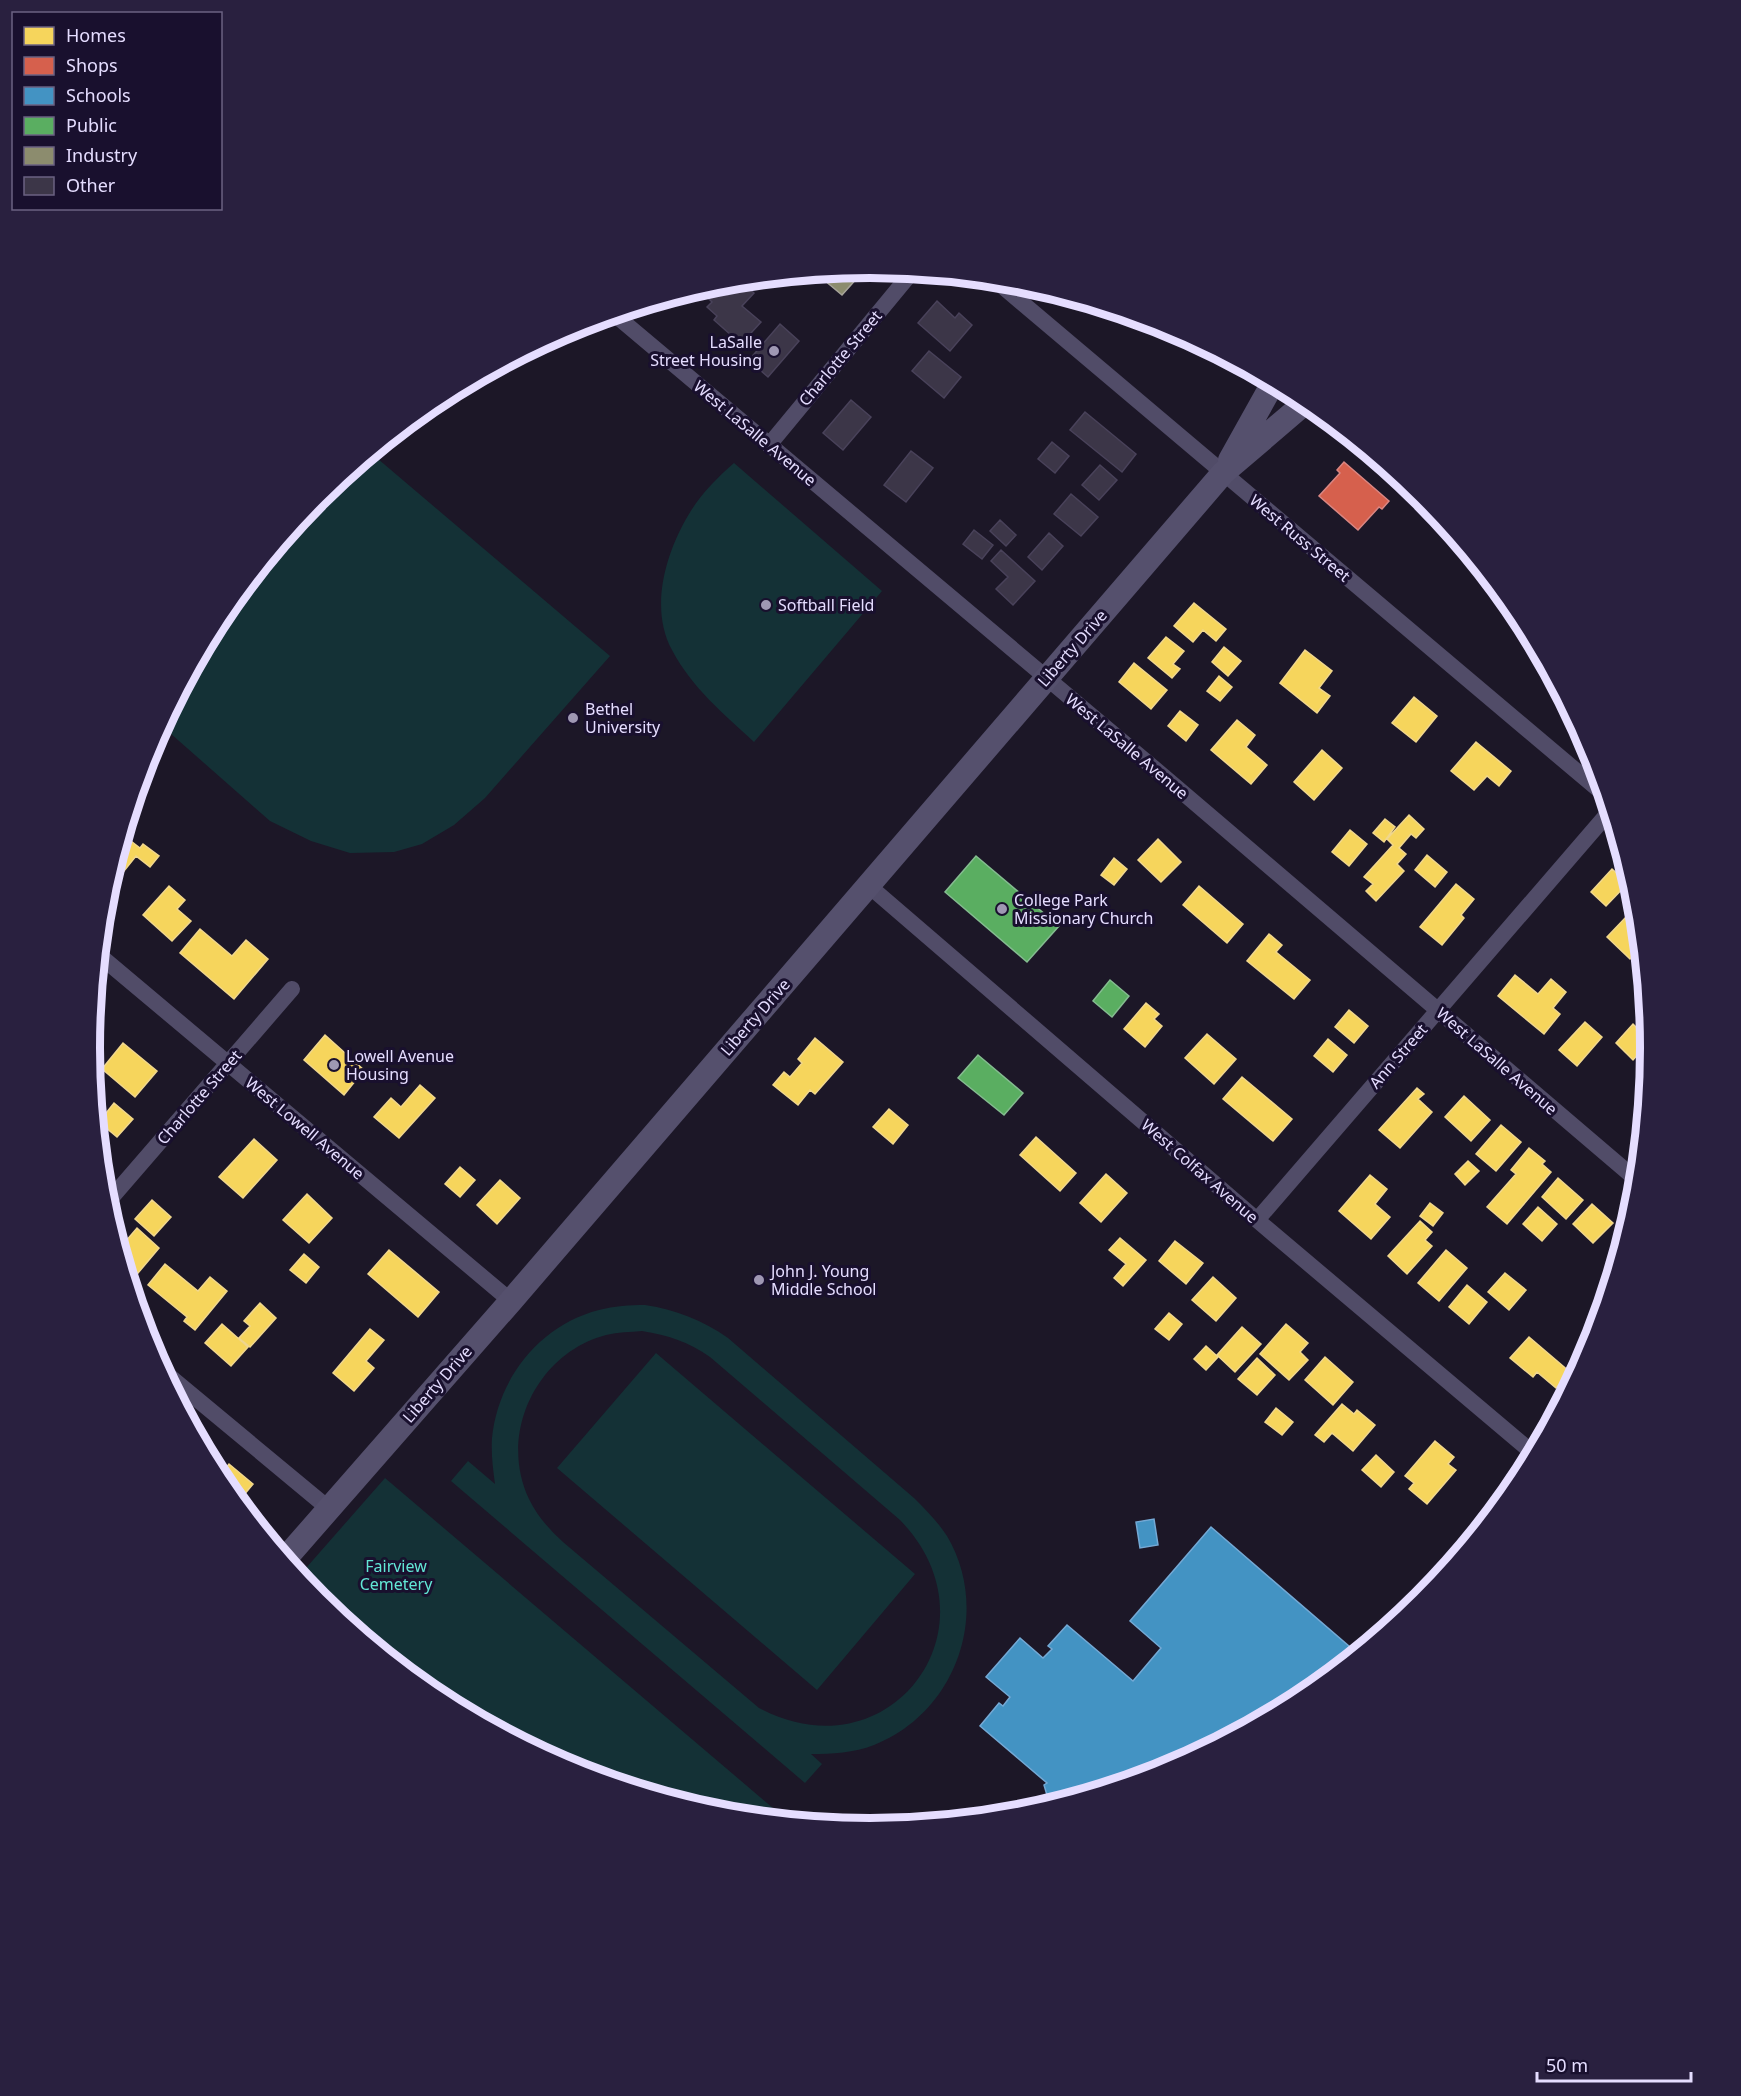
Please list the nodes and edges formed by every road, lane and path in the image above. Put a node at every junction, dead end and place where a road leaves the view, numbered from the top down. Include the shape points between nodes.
1 (906, 279) edge
2 (1008, 291) edge
3 (621, 320) edge
4 (1269, 389) edge
5 (1297, 408) edge
6 (769, 445) junction
7 (1223, 472) junction
8 (1046, 678) junction
9 (1595, 787) edge
10 (1605, 817) edge
11 (868, 885) junction
12 (106, 961) edge
13 (292, 989) dead end
14 (1438, 1010) junction
15 (228, 1063) junction
16 (1630, 1174) edge
17 (114, 1194) edge
18 (1257, 1220) junction
19 (511, 1301) junction
20 (177, 1383) edge
21 (1528, 1449) edge
22 (328, 1508) junction
23 (289, 1553) edge

1 - 6 street, Charlotte Street
2 - 7 street, West Russ Street
3 - 6 street, West LaSalle Avenue
4 - 7 street, Liberty Drive
5 - 7 street, Liberty Drive
6 - 8 street, West LaSalle Avenue
7 - 8 street, Liberty Drive
7 - 9 street, West Russ Street
8 - 11 street, Liberty Drive
8 - 14 street, West LaSalle Avenue
10 - 14 street, Ann Street
11 - 18 street, West Colfax Avenue
11 - 19 street, Liberty Drive
12 - 15 street, West Lowell Avenue
13 - 15 street, Charlotte Street
14 - 16 street, West LaSalle Avenue
14 - 18 street, Ann Street
15 - 17 street, Charlotte Street
15 - 19 street, West Lowell Avenue
18 - 21 street, West Colfax Avenue
19 - 22 street, Liberty Drive
20 - 22 street
22 - 23 street, Liberty Drive

